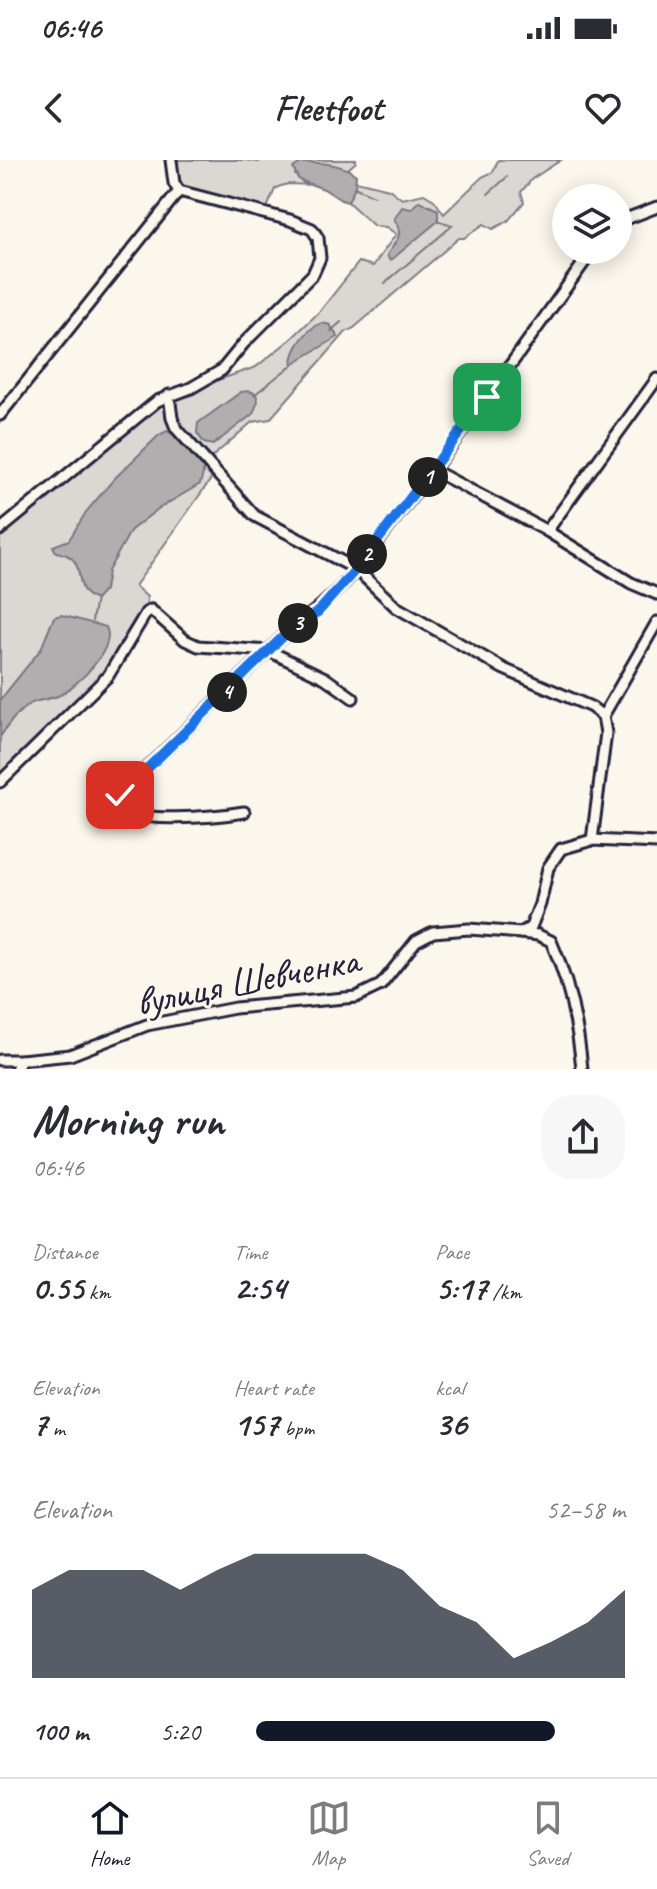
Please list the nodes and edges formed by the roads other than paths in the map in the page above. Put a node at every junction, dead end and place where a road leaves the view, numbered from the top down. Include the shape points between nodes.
1 (171, 160) edge
2 (179, 191) junction
3 (657, 207) edge
4 (632, 217) edge
5 (583, 264) edge
6 (657, 379) edge
7 (169, 395) junction
8 (0, 415) edge
9 (433, 470) junction
10 (0, 530) edge
11 (547, 531) junction
12 (356, 569) junction
13 (657, 594) edge
14 (657, 622) edge
15 (269, 651) junction
16 (353, 698) dead end
17 (603, 716) junction
18 (0, 782) edge
19 (244, 812) dead end
20 (592, 840) junction
21 (657, 843) edge
22 (521, 933) junction
23 (0, 1060) edge
24 (18, 1064) edge
25 (582, 1069) edge

1 - 2 street
2 - 7 street via 312,229 320,258 313,274 222,370
2 - 8 street
3 - 4 street
5 - 9 street
6 - 11 street
7 - 10 street
7 - 12 street via 176,428 255,516
9 - 11 street
9 - 12 street
11 - 13 street
12 - 15 street via 318,612 295,625
12 - 17 street via 396,607 504,669
14 - 17 street
15 - 16 street
15 - 18 street via 198,646 151,610 108,676
15 - 19 street via 115,804 126,813 145,816
17 - 20 street via 606,733
20 - 21 street
20 - 22 street via 561,849 548,868 531,927
22 - 24 street, вулиця Шевченка via 433,932 416,941 381,985 356,997 235,1008 147,1025 70,1055
22 - 25 street via 551,941 578,1031
23 - 24 street, вулиця Шевченка

